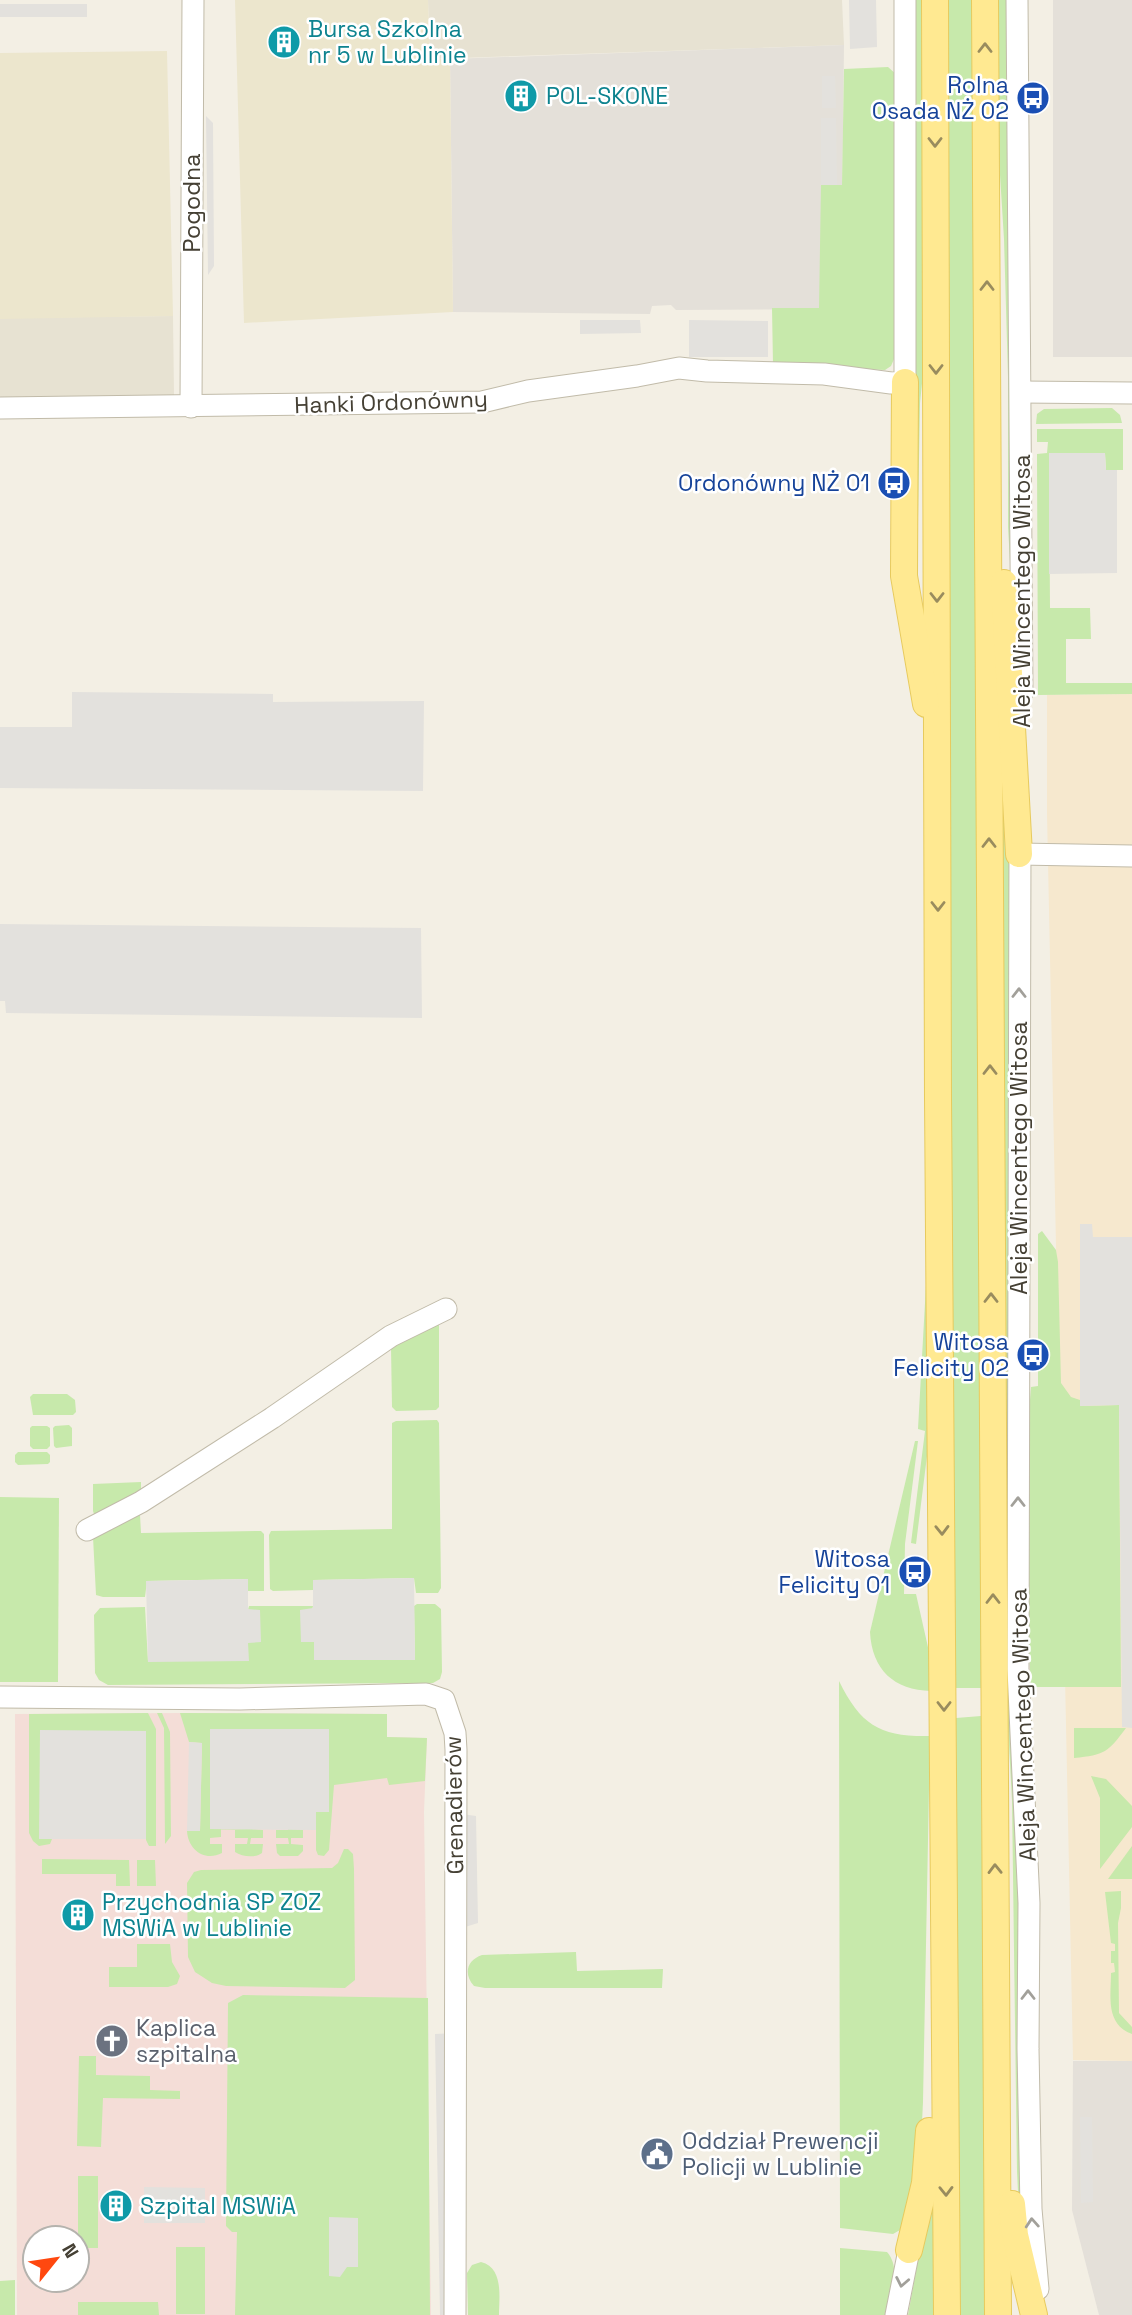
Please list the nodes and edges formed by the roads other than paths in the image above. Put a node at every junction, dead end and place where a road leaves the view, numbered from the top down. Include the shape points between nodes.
1 (193, 0) edge
2 (905, 0) edge
3 (935, 0) edge
4 (985, 0) edge
5 (1017, 0) edge
6 (905, 382) junction
7 (1021, 392) junction
8 (1132, 393) edge
9 (191, 407) junction
10 (0, 408) edge
11 (988, 477) junction
12 (938, 765) junction
13 (1020, 854) junction
14 (1132, 856) edge
15 (938, 1098) junction
16 (924, 1252) dead end
17 (446, 1309) dead end
18 (87, 1530) dead end
19 (1005, 1668) junction
20 (0, 1697) edge
21 (943, 1926) junction
22 (996, 1937) junction
23 (909, 2250) joint
24 (455, 2315) edge
25 (896, 2315) edge
26 (947, 2315) edge
27 (998, 2315) edge
28 (1034, 2315) edge
29 (1042, 2315) edge

1 - 9 street, Pogodna
2 - 6 street
3 -> 12 main road
11 -> 4 main road, Aleja Wincentego Witosa
5 - 7 street, Aleja Wincentego Witosa
6 - 9 street, Hanki Ordonówny via 679,368 482,402
6 - 12 main road via 904,576
7 - 8 street
7 - 13 street, Aleja Wincentego Witosa
9 - 10 street, Hanki Ordonówny
11 - 13 main road via 1003,566
19 -> 11 main road, Aleja Wincentego Witosa
12 -> 15 main road
13 - 14 street
19 -> 13 street, Aleja Wincentego Witosa
15 - 16 main road
15 -> 21 main road
17 - 18 street via 391,1336 152,1495
22 -> 19 main road, Aleja Wincentego Witosa via 993,1741
29 -> 19 street, Aleja Wincentego Witosa via 1031,2208 1029,1903 1021,1739
20 - 24 street, Grenadierów via 240,1699 426,1694 444,1700 456,1750
21 - 23 main road via 927,2164
21 -> 26 main road
22 - 27 main road, Aleja Wincentego Witosa
22 - 28 main road via 1009,2060 1015,2235
23 -> 25 street

